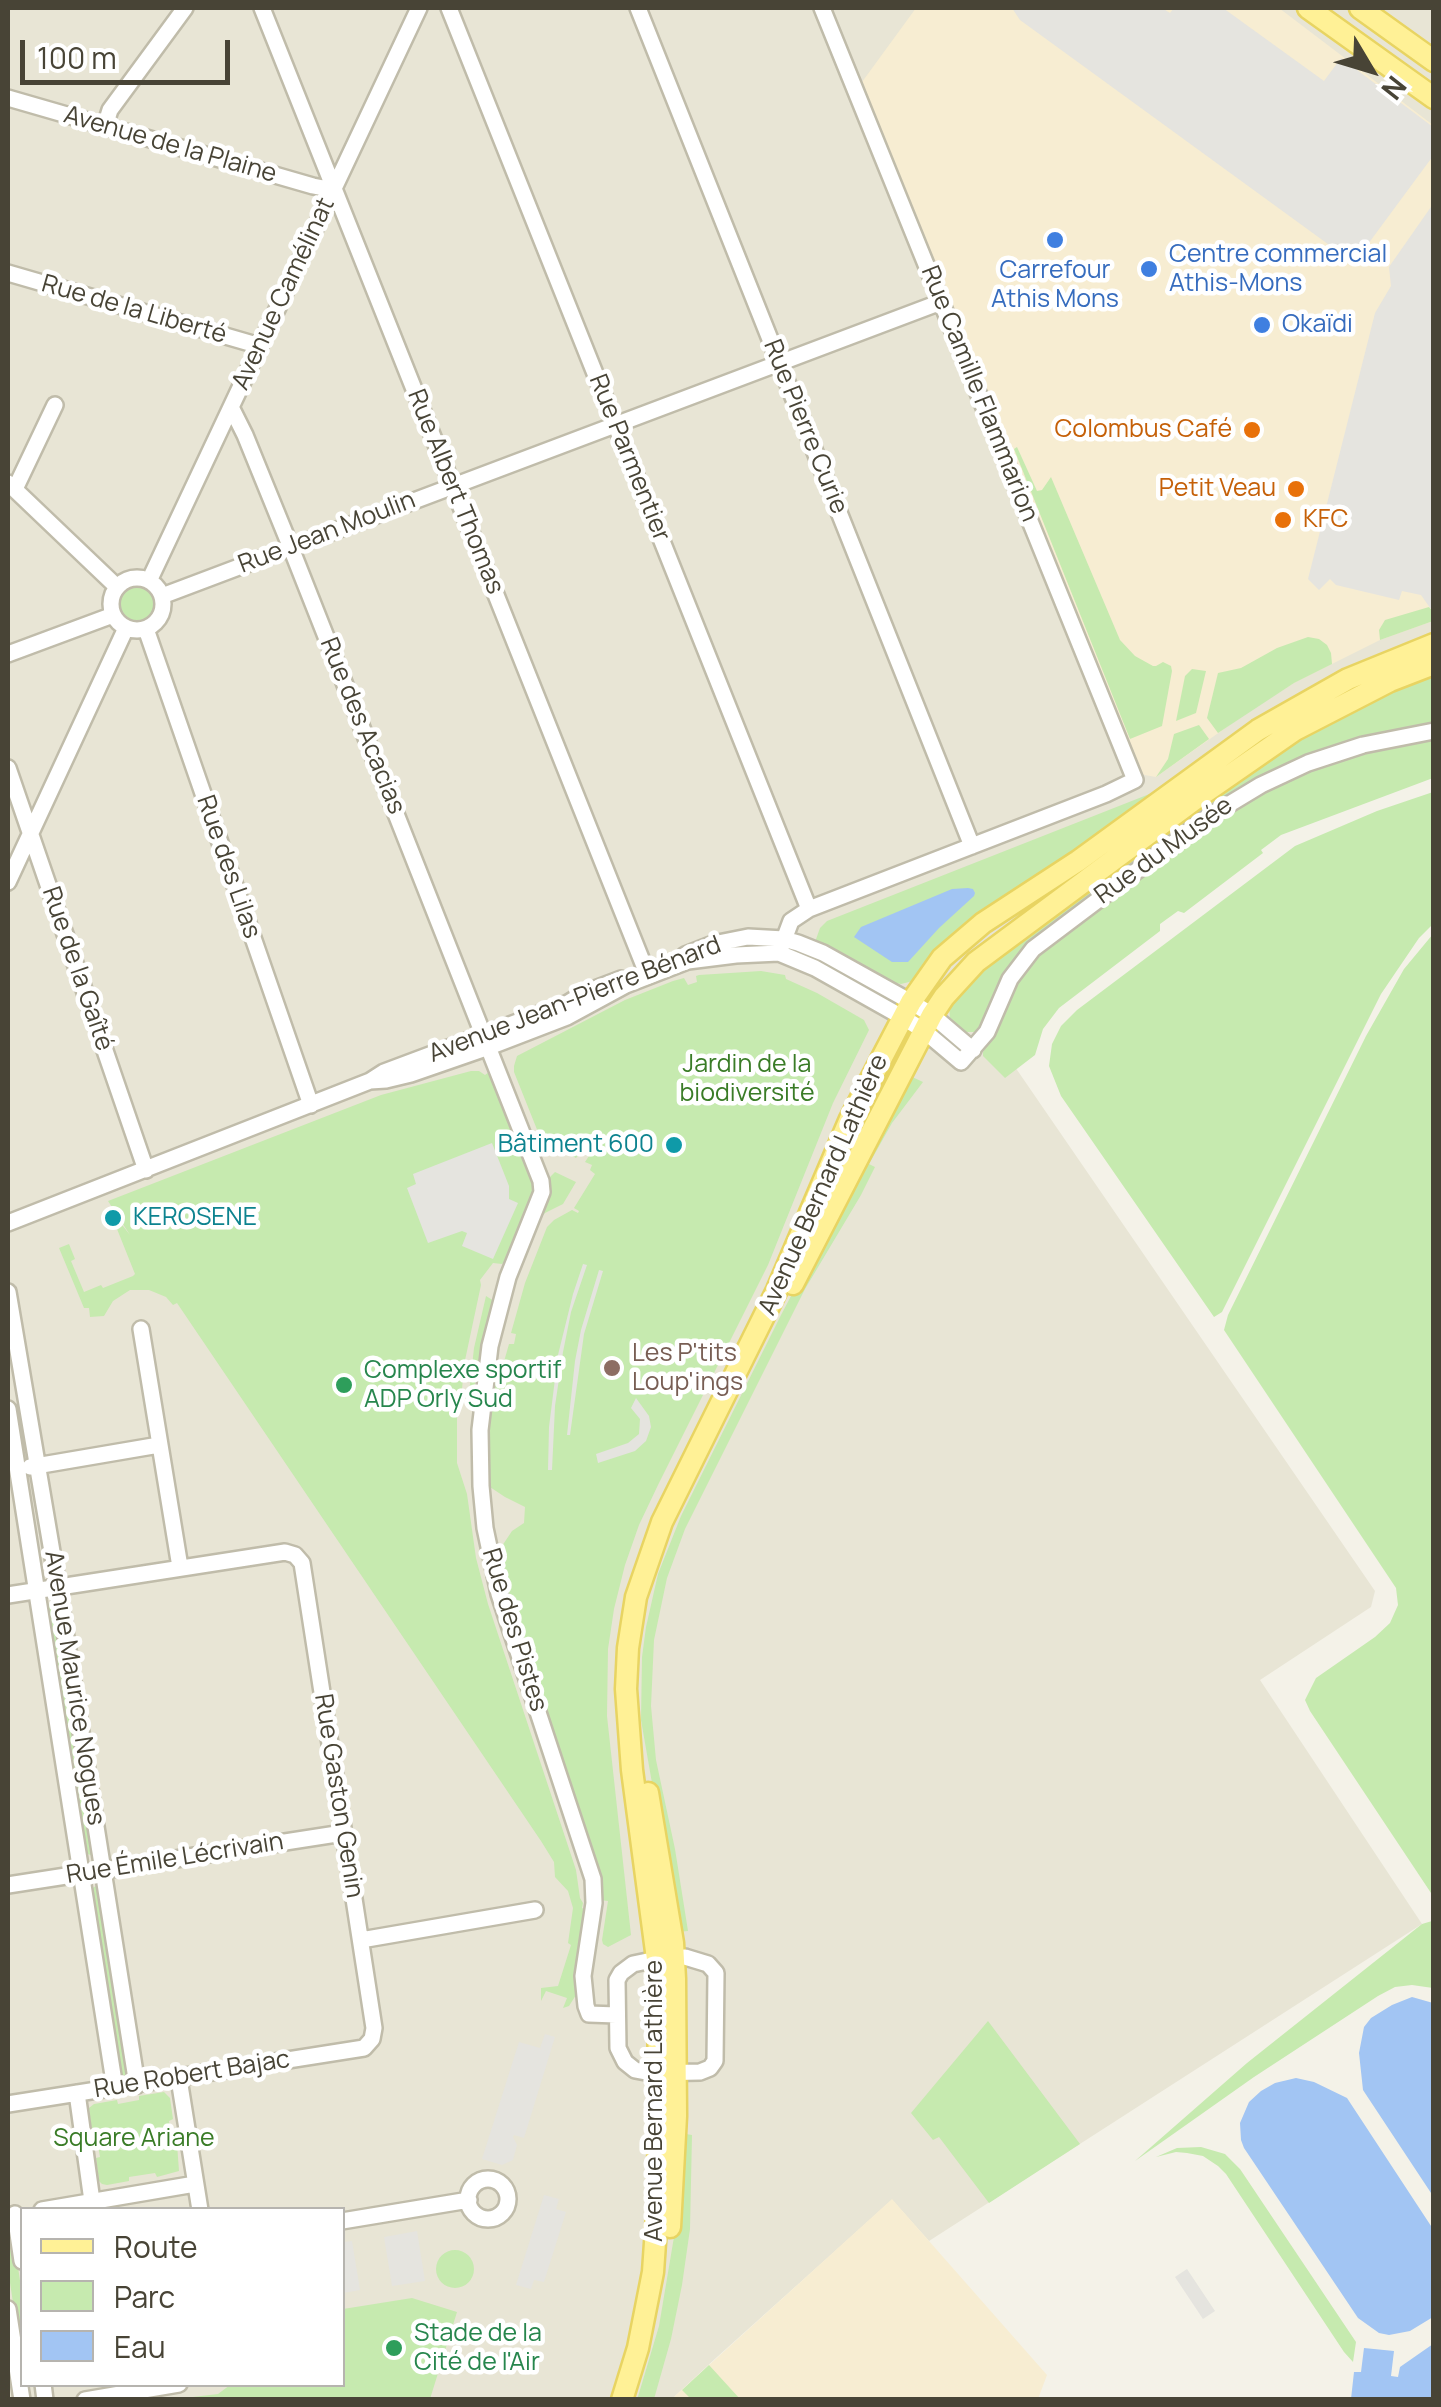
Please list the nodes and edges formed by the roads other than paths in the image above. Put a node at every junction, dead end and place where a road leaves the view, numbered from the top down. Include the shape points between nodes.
1 (185, 8) edge
2 (262, 8) edge
3 (418, 8) edge
4 (449, 8) edge
5 (638, 8) edge
6 (822, 8) edge
7 (1308, 8) edge
8 (1360, 8) edge
9 (1434, 61) edge
10 (8, 98) edge
11 (1434, 98) edge
12 (105, 126) junction
13 (334, 190) junction
14 (8, 273) edge
15 (942, 302) junction
16 (260, 346) junction
17 (780, 364) junction
18 (55, 405) dead end
19 (231, 407) junction
20 (616, 424) junction
21 (452, 485) junction
22 (11, 486) edge
23 (291, 548) junction
24 (149, 581) junction
25 (117, 587) junction
26 (162, 596) junction
27 (113, 615) junction
28 (126, 628) junction
29 (146, 629) junction
30 (1434, 644) edge
31 (8, 654) edge
32 (1434, 664) edge
33 (1434, 732) edge
34 (8, 768) edge
35 (30, 833) junction
36 (972, 846) junction
37 (8, 882) edge
38 (810, 909) junction
39 (781, 946) junction
40 (647, 973) junction
41 (906, 1009) junction
42 (928, 1023) junction
43 (487, 1041) junction
44 (967, 1056) joint
45 (310, 1105) junction
46 (146, 1170) junction
47 (8, 1223) edge
48 (8, 1292) edge
49 (141, 1329) dead end
50 (8, 1408) edge
51 (159, 1444) junction
52 (38, 1466) junction
53 (17, 1468) junction
54 (180, 1568) junction
55 (58, 1586) junction
56 (36, 1590) junction
57 (8, 1595) edge
58 (343, 1832) junction
59 (103, 1869) junction
60 (81, 1873) junction
61 (8, 1885) edge
62 (535, 1910) dead end
63 (361, 1940) junction
64 (665, 1958) junction
65 (616, 2015) junction
66 (372, 2039) joint
67 (667, 2073) junction
68 (179, 2078) junction
69 (138, 2085) junction
70 (115, 2088) junction
71 (77, 2093) junction
72 (8, 2104) edge
73 (195, 2184) junction
74 (469, 2200) dead end
75 (92, 2201) junction
76 (59, 2207) edge
77 (199, 2207) edge
78 (15, 2214) edge
79 (345, 2221) edge
80 (20, 2248) edge
81 (8, 2308) edge
82 (20, 2387) edge
83 (161, 2387) edge
84 (85, 2400) edge
85 (622, 2400) edge
86 (632, 2400) edge

1 - 12 street
2 - 13 street, Rue Albert Thomas
3 - 13 street, Avenue Camélinat
4 - 20 street, Rue Parmentier
5 - 17 street, Rue Pierre Curie
6 - 15 street, Rue Camille Flammarion
7 - 11 main road
8 - 9 main road
10 - 12 street, Avenue de la Plaine
12 - 13 street, Avenue de la Plaine
13 - 16 street, Avenue Camélinat
13 - 21 street, Rue Albert Thomas
14 - 16 street, Rue de la Liberté
15 - 17 street, Rue Jean Moulin
15 - 36 street, Rue Camille Flammarion via 1135,780
16 - 19 street, Avenue Camélinat
17 - 20 street, Rue Jean Moulin
17 - 36 street, Rue Pierre Curie
18 - 22 street
19 - 23 street, Rue des Acacias
19 - 24 street, Avenue Camélinat
20 - 21 street, Rue Jean Moulin
20 - 38 street, Rue Parmentier
21 - 23 street, Rue Jean Moulin
21 - 40 street, Rue Albert Thomas
22 - 25 street
23 - 26 street, Rue Jean Moulin
23 - 43 street, Rue des Acacias
24 - 25 street via 132,578
24 - 26 street
25 - 27 street
26 - 29 street via 159,618
27 - 28 street
27 - 31 street
28 - 29 street
28 - 35 street
29 - 45 street, Rue des Lilas
30 - 41 main road, Avenue Bernard Lathière via 1348,679 1258,730 984,922 942,958
32 - 42 main road, Avenue Bernard Lathière via 1317,716 1246,762 976,962
33 - 44 street, Rue du Musée via 1308,763 1208,816 1033,949
34 - 35 street, Rue de la Gaîté
35 - 37 street
35 - 46 street, Rue de la Gaîté
36 - 38 street
38 - 39 street via 792,921
39 - 40 street, Avenue Jean-Pierre Bénard via 748,938 713,944
39 - 41 street, Avenue Jean-Pierre Bénard via 816,949
40 - 43 street, Avenue Jean-Pierre Bénard via 584,993
41 - 42 street, Avenue Jean-Pierre Bénard
41 - 64 main road, Avenue Bernard Lathière via 662,1522 636,1597 628,1729
42 - 44 street, Avenue Jean-Pierre Bénard
42 - 64 main road, Avenue Bernard Lathière via 684,1501 646,1602 637,1726
43 - 45 street, Avenue Jean-Pierre Bénard via 384,1072
43 - 65 street, Rue des Pistes via 542,1192 508,1277 486,1367 480,1430 484,1528 498,1594 593,1878 586,2006 589,2014
45 - 46 street, Avenue Jean-Pierre Bénard
46 - 47 street, Avenue Jean-Pierre Bénard
48 - 52 street, Avenue Maurice Nogues
49 - 51 street
50 - 53 street, Avenue Maurice Nogues
51 - 52 street
51 - 54 street
52 - 53 street
52 - 55 street, Avenue Maurice Nogues
53 - 56 street, Avenue Maurice Nogues
54 - 55 street
54 - 58 street, Rue Gaston Genin via 285,1552 302,1563
55 - 56 street
55 - 59 street, Avenue Maurice Nogues
56 - 57 street
56 - 60 street, Avenue Maurice Nogues
58 - 59 street, Rue Émile Lécrivain
58 - 63 street, Rue Gaston Genin
59 - 60 street, Rue Émile Lécrivain
59 - 69 street, Avenue Maurice Nogues
60 - 61 street, Rue Émile Lécrivain
60 - 70 street, Avenue Maurice Nogues
62 - 63 street
63 - 66 street, Rue Gaston Genin
64 - 65 street via 621,1973
64 - 67 main road, Avenue Bernard Lathière
64 - 67 street via 708,1964 717,1979 715,2060 706,2071
65 - 67 street via 625,2062 641,2072
66 - 68 street, Rue Robert Bajac via 364,2048
67 - 85 main road, Avenue Bernard Lathière via 654,2272
67 - 86 main road, Avenue Bernard Lathière via 672,2190 665,2269
68 - 69 street, Rue Robert Bajac
68 - 73 street
69 - 70 street, Rue Robert Bajac
70 - 71 street, Rue Robert Bajac
71 - 72 street, Rue Robert Bajac
71 - 75 street
73 - 75 street
73 - 77 street
74 - 79 street
75 - 76 street
78 - 80 street
81 - 82 street
83 - 84 street

